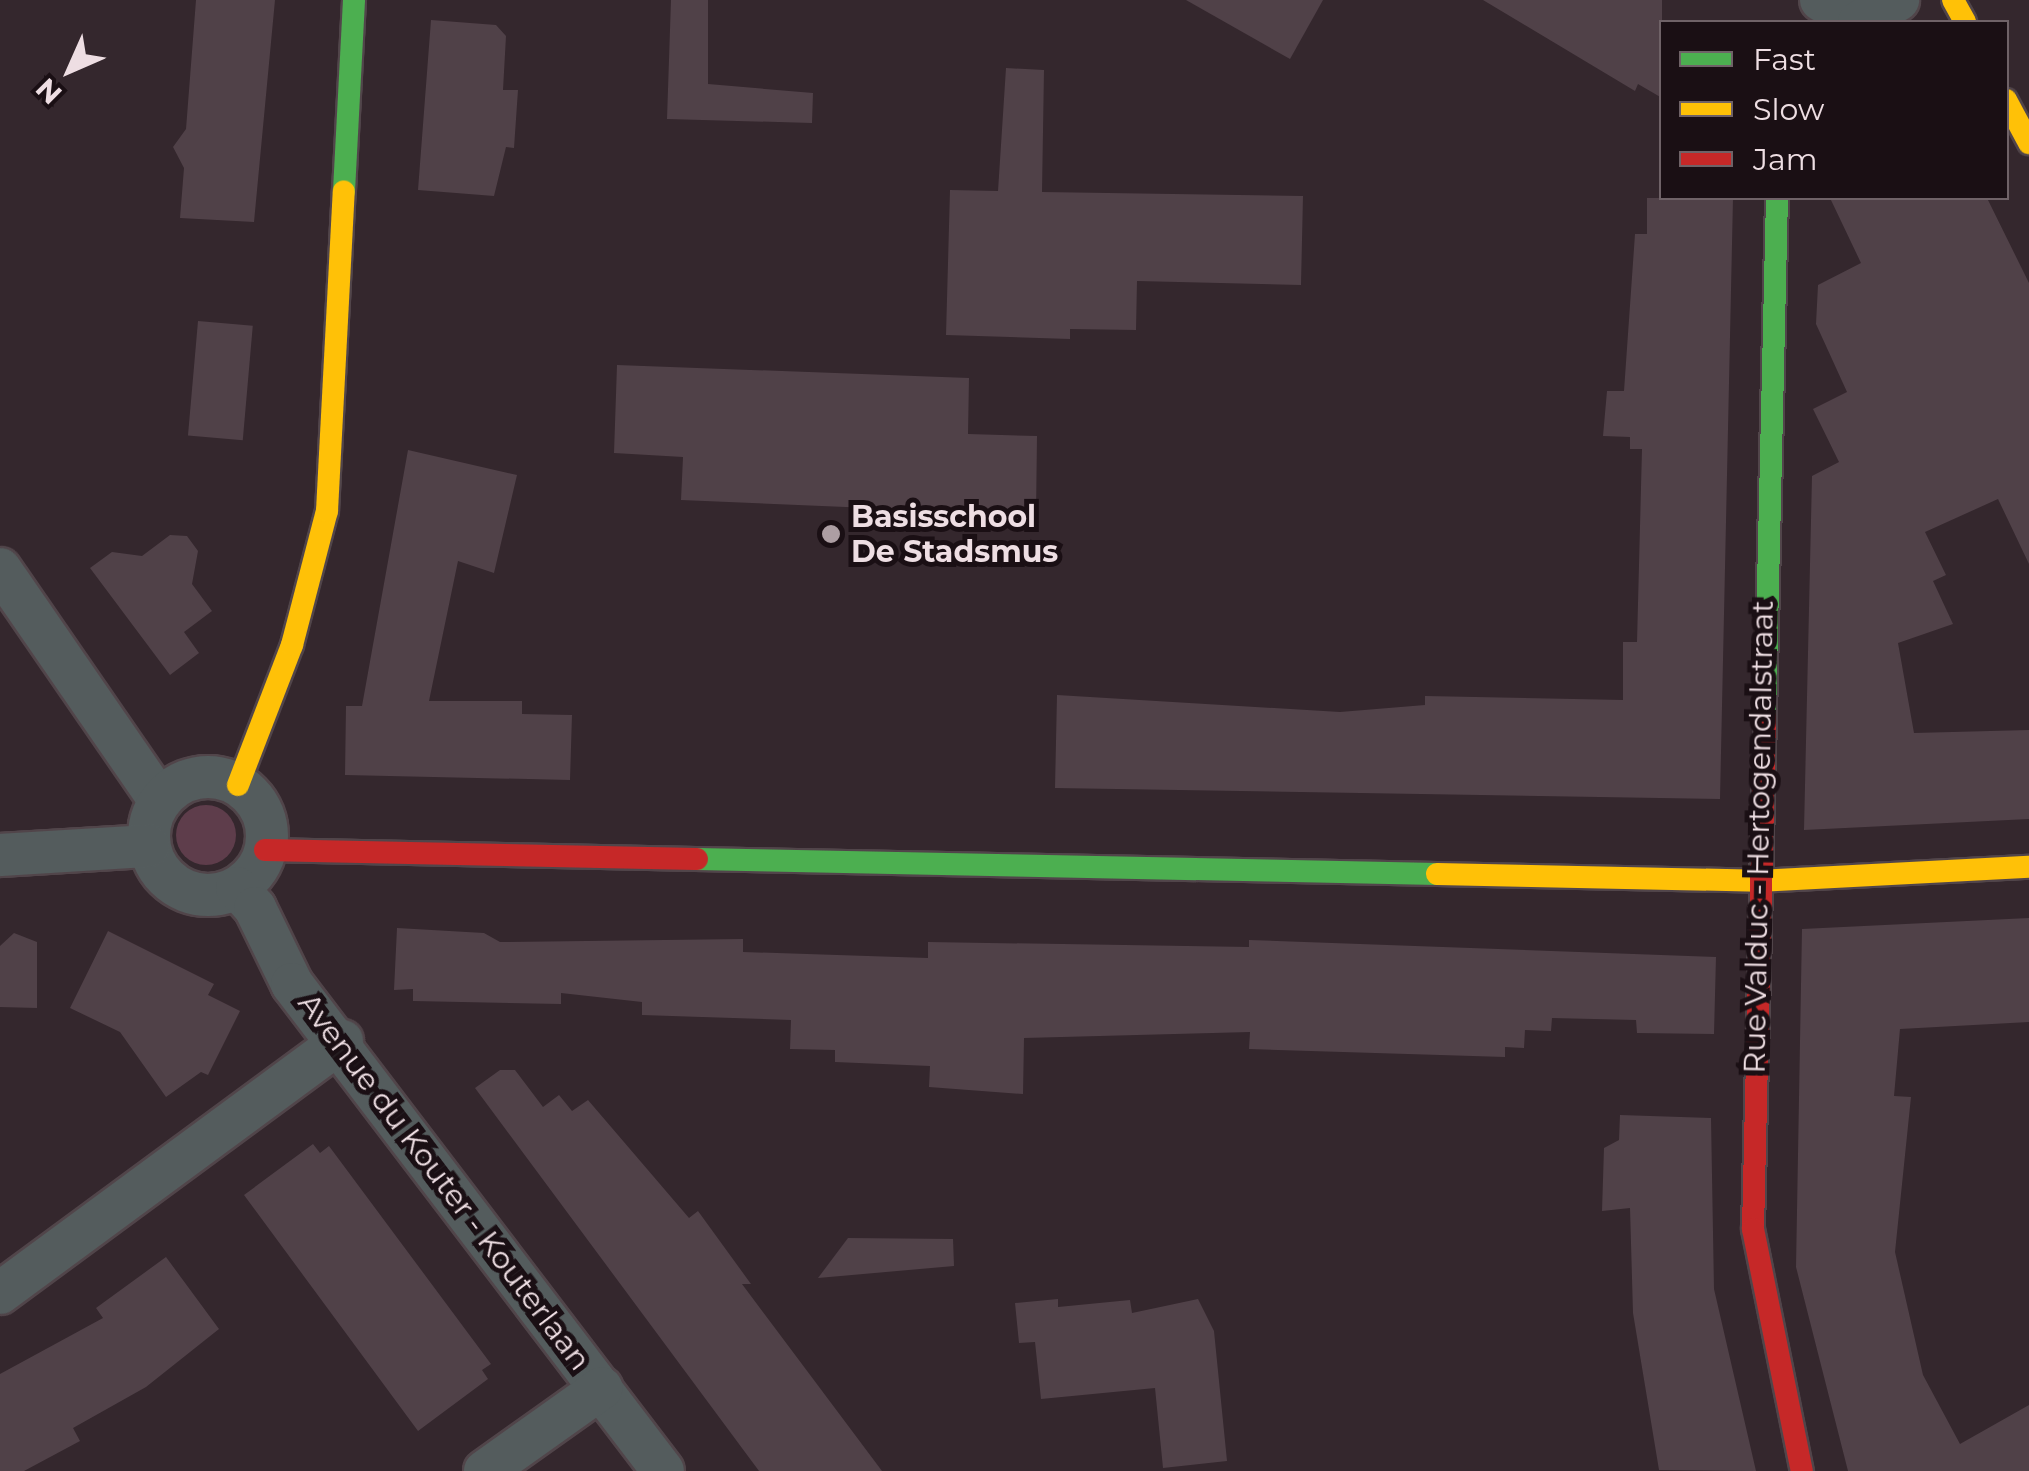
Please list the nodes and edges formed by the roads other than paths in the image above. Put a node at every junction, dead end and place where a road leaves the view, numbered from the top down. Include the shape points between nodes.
1 (354, 0) edge
2 (1821, 0) edge
3 (1898, 0) edge
4 (1856, 20) edge
5 (1863, 20) edge
6 (2009, 106) edge
7 (2029, 143) edge
8 (1777, 200) edge
9 (0, 569) edge
10 (238, 785) junction
11 (160, 801) junction
12 (149, 846) junction
13 (266, 850) junction
14 (0, 855) edge
15 (2029, 867) edge
16 (1758, 880) junction
17 (236, 888) junction
18 (342, 1041) junction
19 (0, 1293) edge
20 (602, 1388) junction
21 (485, 1471) edge
22 (663, 1471) edge
23 (1802, 1471) edge

1 - 10 street via 327,511 286,663
2 - 4 street
3 - 5 street
6 - 7 street
8 - 16 street, Rue Valduc - Hertogendalstraat
9 - 11 street
10 - 11 street via 196,778
10 - 13 street via 263,813
11 - 12 street
12 - 14 street
12 - 17 street via 155,864 182,889 218,894
13 - 16 street
13 - 17 street
15 - 16 street
16 - 23 street, Rue Valduc - Hertogendalstraat via 1753,1230 1771,1347
17 - 18 street, Avenue du Kouter - Kouterlaan via 255,908 292,984
18 - 19 street
18 - 20 street, Avenue du Kouter - Kouterlaan
20 - 21 street
20 - 22 street, Avenue du Kouter - Kouterlaan

